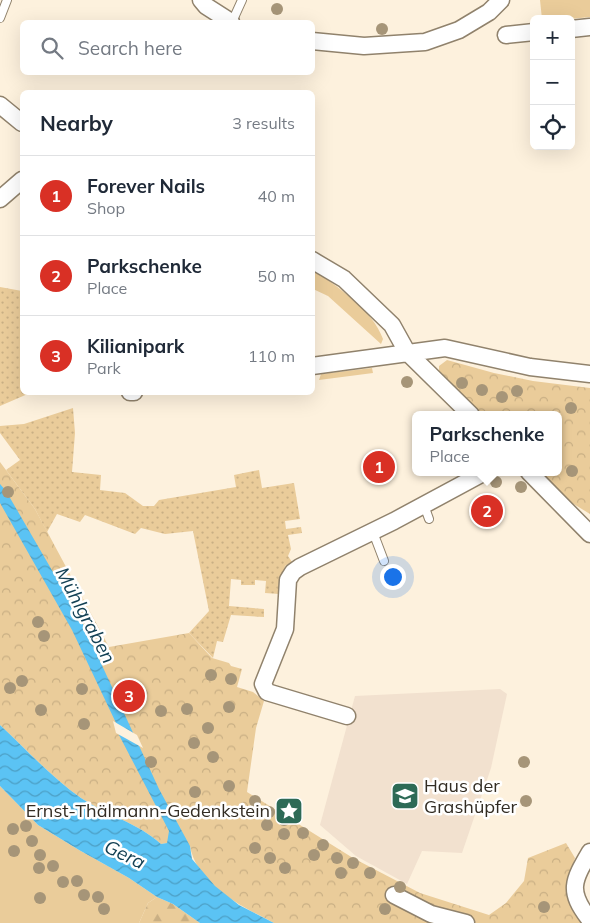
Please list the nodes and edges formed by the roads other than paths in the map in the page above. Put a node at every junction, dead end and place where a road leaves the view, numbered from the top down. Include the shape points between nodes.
1 (7, 0) edge
2 (201, 0) edge
3 (242, 0) edge
4 (501, 0) edge
5 (0, 18) edge
6 (228, 20) edge
7 (232, 20) edge
8 (590, 27) edge
9 (575, 29) edge
10 (530, 32) edge
11 (506, 35) dead end
12 (315, 41) edge
13 (0, 105) edge
14 (20, 121) edge
15 (20, 182) edge
16 (0, 199) edge
17 (315, 262) edge
18 (407, 352) junction
19 (315, 366) edge
20 (590, 374) edge
21 (466, 411) edge
22 (479, 476) edge
23 (533, 476) edge
24 (373, 532) junction
25 (590, 534) edge
26 (384, 561) dead end
27 (347, 716) dead end
28 (590, 852) edge
29 (394, 895) dead end
30 (590, 920) edge
31 (466, 923) edge

1 - 5 lane
2 - 6 street
3 - 7 lane
4 - 12 street via 489,12 459,30 425,42 364,46
8 - 9 street
10 - 11 street
13 - 14 street
15 - 16 street
17 - 18 street via 344,279 392,325
18 - 19 street
18 - 20 street via 445,348 530,367
18 - 21 street
22 - 24 street via 426,512 394,521
23 - 25 street
24 - 26 lane
24 - 27 street via 293,572 288,580 285,629 263,684 267,692
28 - 30 street via 577,874 574,890 579,905
29 - 31 street via 431,914

